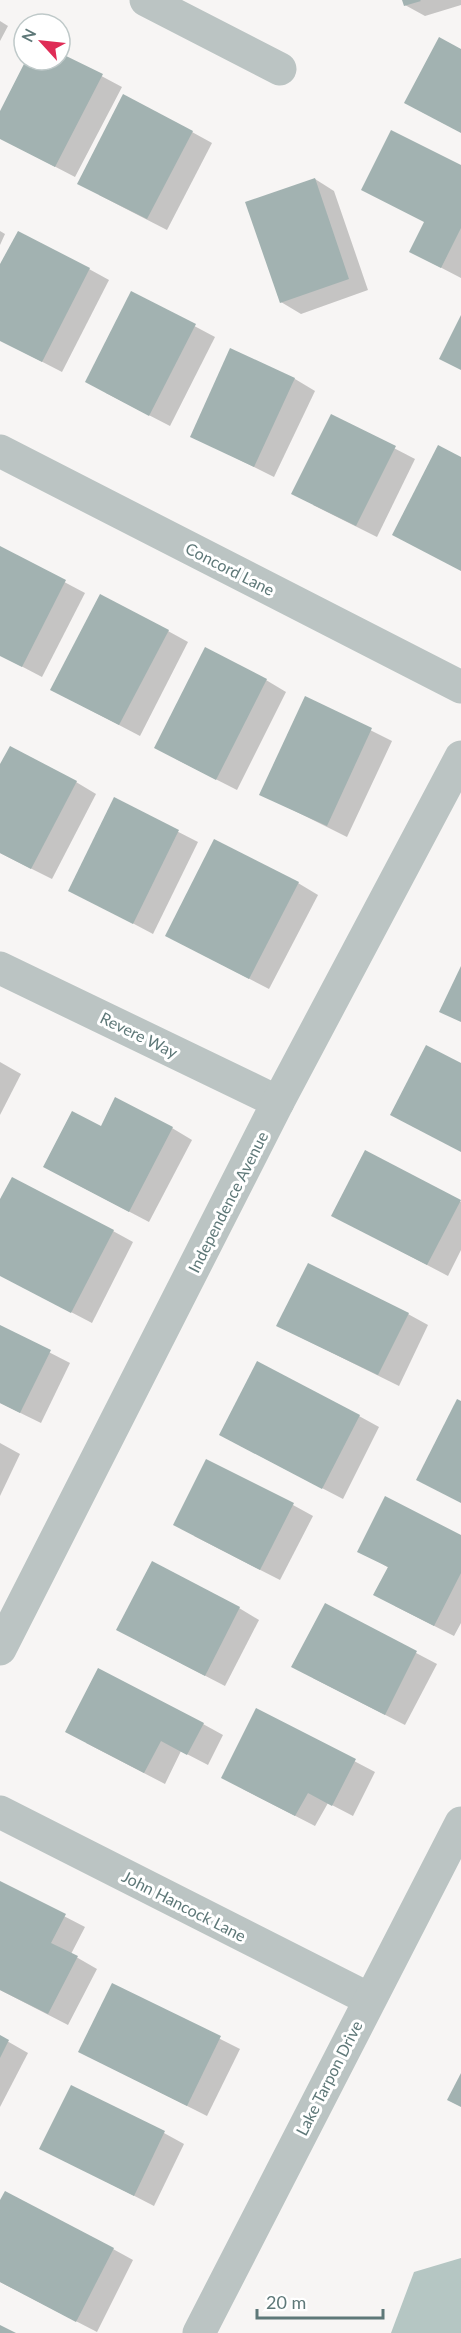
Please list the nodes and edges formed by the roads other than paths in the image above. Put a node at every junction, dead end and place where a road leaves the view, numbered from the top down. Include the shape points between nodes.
1 (146, 0) edge
2 (280, 69) dead end
3 (0, 452) edge
4 (461, 687) edge
5 (461, 757) edge
6 (0, 968) edge
7 (278, 1102) junction
8 (0, 1649) edge
9 (0, 1812) edge
10 (461, 1823) edge
11 (369, 1999) junction
12 (199, 2333) edge

1 - 2 street
3 - 4 street, Concord Lane
5 - 7 street, Independence Avenue
6 - 7 street, Revere Way
7 - 8 street, Independence Avenue
9 - 11 street, John Hancock Lane
10 - 11 street, Lake Tarpon Drive
11 - 12 street, Lake Tarpon Drive

